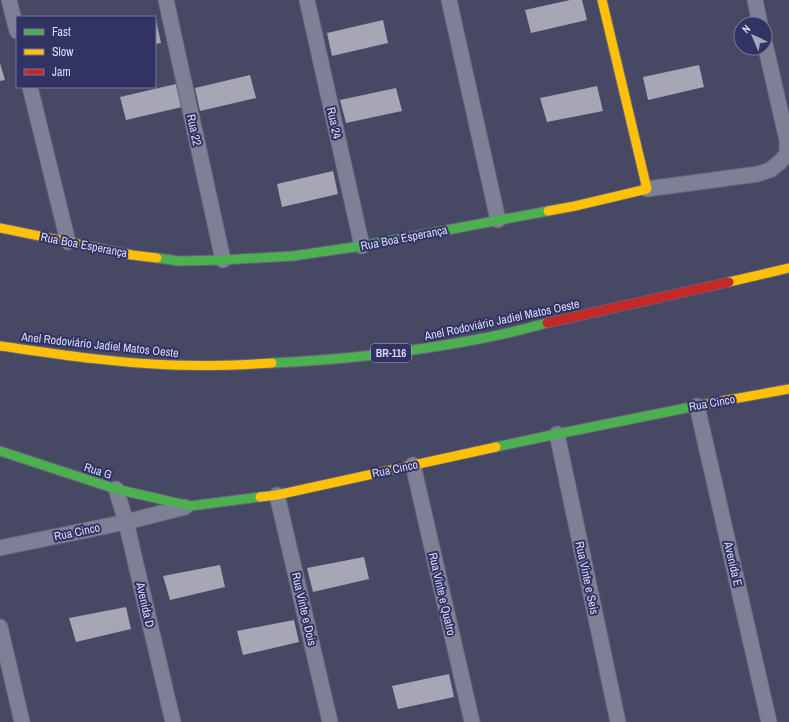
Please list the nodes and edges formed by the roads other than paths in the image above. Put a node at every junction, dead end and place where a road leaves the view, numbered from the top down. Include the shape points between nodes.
1 (9, 0) edge
2 (166, 0) edge
3 (307, 0) edge
4 (450, 0) edge
5 (602, 0) edge
6 (755, 0) edge
7 (758, 16) edge
8 (16, 27) edge
9 (768, 56) edge
10 (30, 88) edge
11 (647, 189) junction
12 (498, 220) junction
13 (0, 228) edge
14 (68, 242) junction
15 (362, 246) junction
16 (223, 260) junction
17 (789, 265) edge
18 (789, 269) edge
19 (775, 272) junction
20 (0, 346) edge
21 (789, 389) edge
22 (697, 406) junction
23 (557, 434) junction
24 (0, 451) edge
25 (413, 465) junction
26 (116, 489) junction
27 (277, 495) junction
28 (190, 506) junction
29 (126, 522) junction
30 (0, 548) edge
31 (0, 627) edge
32 (22, 722) edge
33 (173, 722) edge
34 (330, 722) edge
35 (472, 722) edge
36 (618, 722) edge
37 (769, 722) edge

1 - 8 street
2 - 16 street, Rua 22
3 - 15 street, Rua 24
4 - 12 street
5 - 11 main road
6 - 7 street
9 - 11 street, Rua Boa Esperança via 787,140 786,154 779,163 770,170 758,174
10 - 14 street
11 - 12 main road, Rua Boa Esperança
12 - 15 main road, Rua Boa Esperança
13 - 14 main road, Rua Boa Esperança
14 - 16 main road, Rua Boa Esperança via 132,255 179,261
15 - 16 main road, Rua Boa Esperança via 293,256
17 - 19 main road
18 - 19 main road, Anel Rodoviário Jadiel Matos Oeste / BR-116
19 - 20 main road, Anel Rodoviário Jadiel Matos Oeste / BR-116 via 479,339 403,352 305,362 172,365 108,360
21 - 22 main road, Rua Cinco
22 - 23 main road, Rua Cinco
22 - 37 street, Avenida E
23 - 25 main road, Rua Cinco
23 - 36 street, Rua Vinte e Seis
24 - 26 main road, Rua G
25 - 27 main road, Rua Cinco
25 - 35 street, Rua Vinte e Quatro
26 - 28 main road, Rua G
26 - 29 street, Avenida D
27 - 28 main road, Rua Cinco
27 - 34 street, Rua Vinte e Dois
28 - 29 street, Rua Cinco
29 - 30 street, Rua Cinco
29 - 33 street, Avenida D
31 - 32 street

